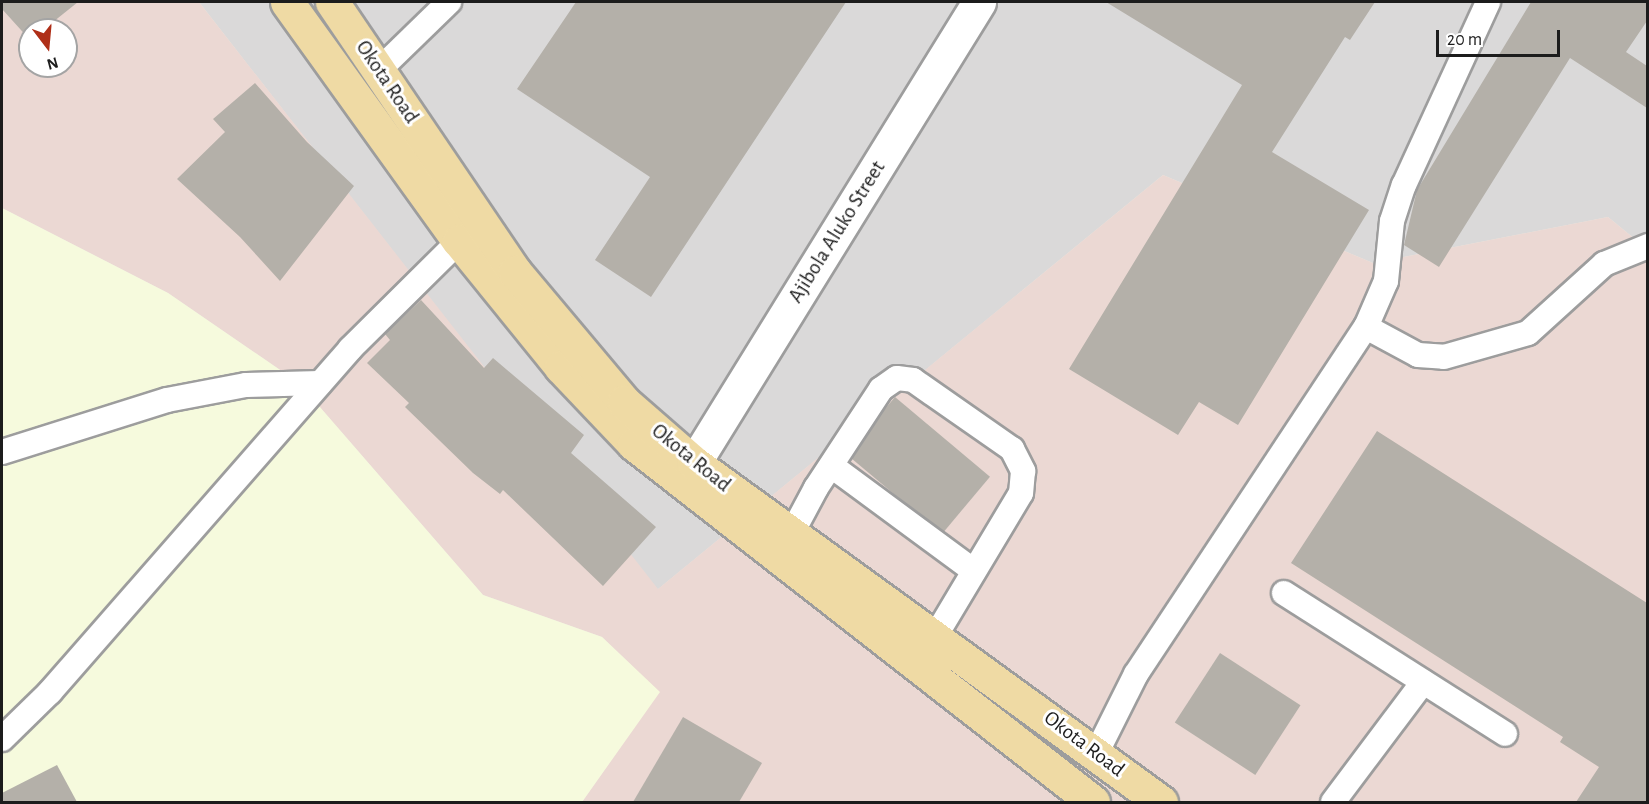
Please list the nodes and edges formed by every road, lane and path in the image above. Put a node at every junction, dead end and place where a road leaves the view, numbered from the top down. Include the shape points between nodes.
1 (287, 2) edge
2 (332, 2) edge
3 (449, 2) edge
4 (979, 2) edge
5 (1488, 2) edge
6 (379, 70) junction
7 (459, 241) junction
8 (1647, 246) edge
9 (1366, 327) junction
10 (320, 383) junction
11 (2, 452) edge
12 (694, 463) junction
13 (833, 467) junction
14 (792, 533) junction
15 (974, 571) junction
16 (1284, 593) dead end
17 (936, 635) junction
18 (1423, 682) junction
19 (1505, 734) dead end
20 (2, 739) edge
21 (1096, 752) junction
22 (1093, 802) edge
23 (1161, 802) edge
24 (1333, 802) edge

1 - 7 main road, Okota Road
2 - 6 main road, Okota Road
3 - 6 lane
4 - 12 street, Ajibola Aluko Street
5 - 9 lane via 1404,185 1392,221 1386,280
6 - 12 main road, Okota Road via 515,272 624,402
7 - 10 lane
7 - 22 main road, Okota Road via 561,367 634,444
8 - 9 lane via 1604,264 1528,333 1444,357 1418,355
9 - 21 lane via 1136,674
10 - 11 lane via 246,386 167,400
10 - 20 lane via 50,692
12 - 14 main road, Okota Road
13 - 14 lane via 816,488
13 - 15 lane
13 - 15 lane via 882,389 897,378 913,380 1012,449 1023,471 1021,493
14 - 17 main road, Okota Road
15 - 17 lane
16 - 18 lane
17 - 21 main road, Okota Road
18 - 19 lane
18 - 24 lane
21 - 23 main road, Okota Road

